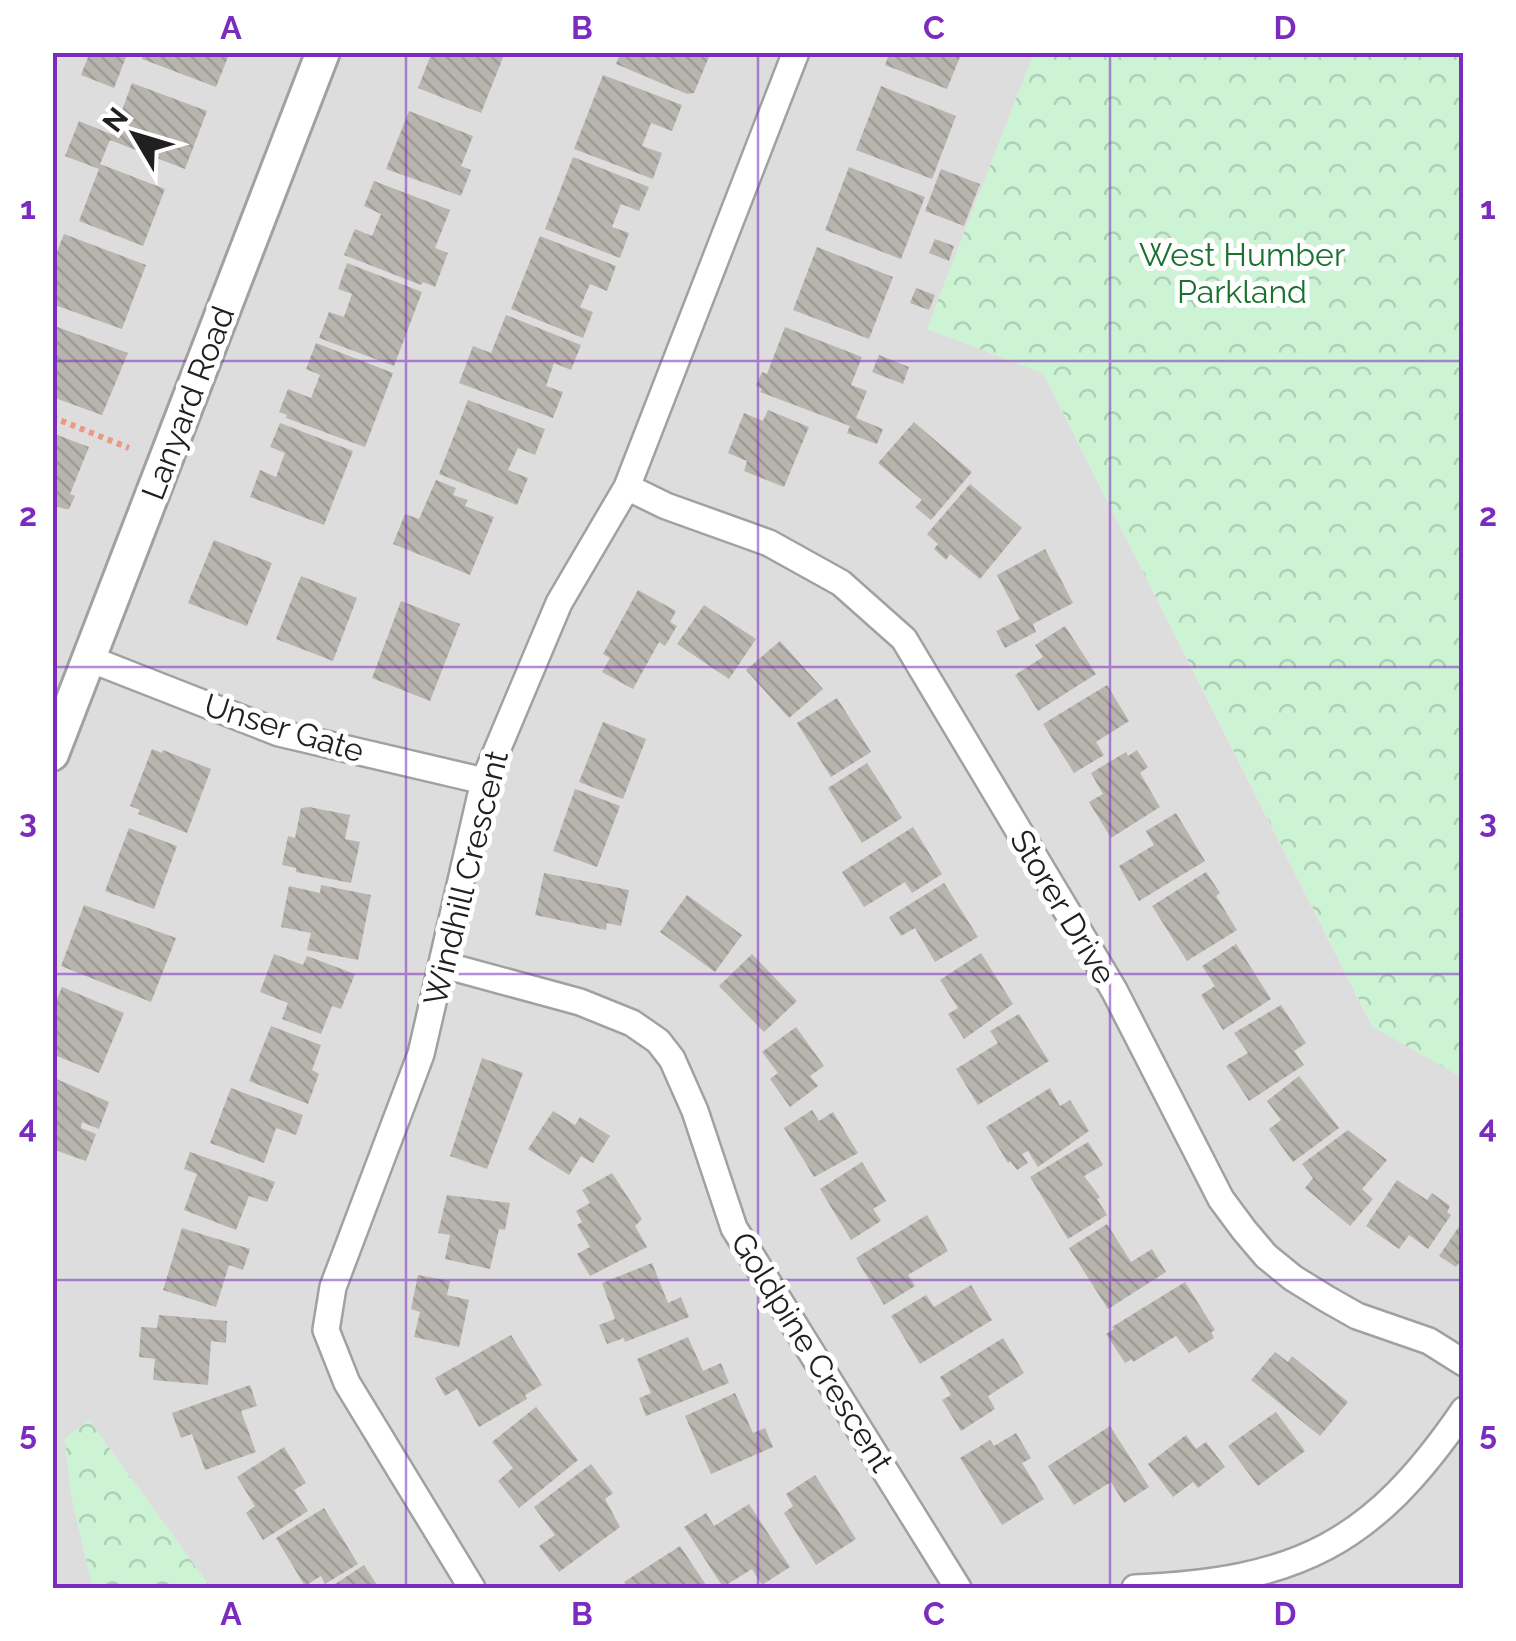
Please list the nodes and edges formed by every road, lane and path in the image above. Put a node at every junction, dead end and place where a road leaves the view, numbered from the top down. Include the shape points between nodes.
1 (323, 52) edge
2 (796, 52) edge
3 (52, 417) edge
4 (129, 448) dead end
5 (626, 487) junction
6 (90, 660) junction
7 (52, 754) edge
8 (484, 781) junction
9 (444, 964) junction
10 (1464, 1363) edge
11 (1464, 1410) edge
12 (472, 1588) edge
13 (958, 1588) edge
14 (1135, 1588) edge

1 - 6 street, Lanyard Road
2 - 5 street, Windhill Crescent
3 - 4 path
5 - 8 street, Windhill Crescent via 559,603
5 - 10 street, Storer Drive via 781,550 840,582 904,639 1114,990 1232,1214 1293,1278 1357,1316 1429,1341
6 - 7 street, Lanyard Road
6 - 8 street, Unser Gate via 280,733
8 - 9 street, Windhill Crescent
9 - 12 street, Windhill Crescent via 421,1054 333,1287 326,1330 346,1383
9 - 13 street, Goldpine Crescent via 580,1002 658,1041 695,1112 734,1228
11 - 14 street via 1388,1505 1330,1546 1298,1562 1228,1579

